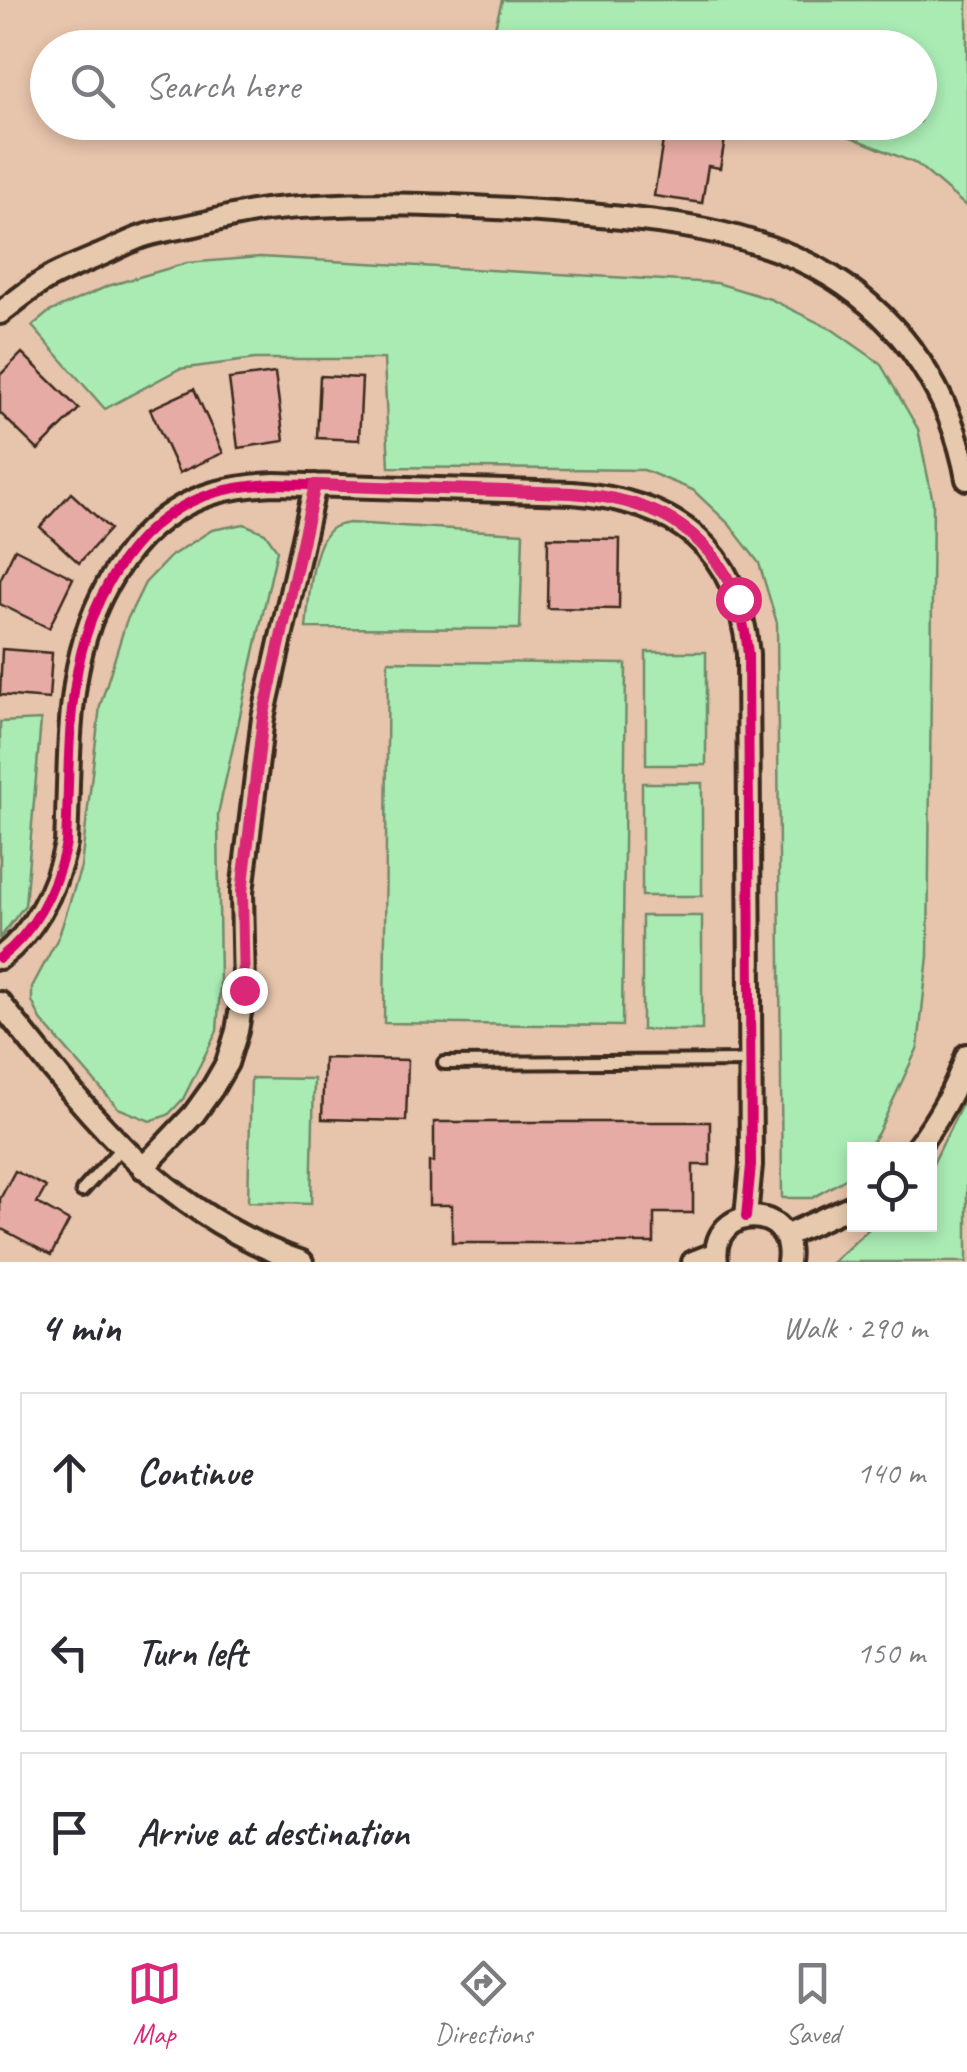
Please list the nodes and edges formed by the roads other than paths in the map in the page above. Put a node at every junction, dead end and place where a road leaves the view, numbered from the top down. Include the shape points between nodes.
1 (0, 313) edge
2 (967, 479) edge
3 (315, 485) junction
4 (0, 958) edge
5 (0, 1003) edge
6 (967, 1055) edge
7 (750, 1061) junction
8 (444, 1063) dead end
9 (922, 1142) edge
10 (122, 1146) junction
11 (142, 1168) junction
12 (82, 1190) dead end
13 (847, 1208) edge
14 (746, 1217) junction
15 (785, 1236) junction
16 (716, 1258) edge
17 (302, 1262) edge
18 (693, 1262) edge
19 (788, 1262) edge

1 - 2 street via 48,278 146,235 262,211 462,206 702,229 817,269 888,321 925,368 948,412
3 - 4 street via 241,486 210,494 156,523 116,570 78,666 58,876 38,918
3 - 7 street via 601,495 665,516 714,555 738,599 748,654
3 - 11 street via 263,718 242,892 244,990 237,1032 212,1090
5 - 10 street
6 - 9 street
7 - 8 lane
7 - 14 street
10 - 11 street
10 - 12 lane
11 - 17 street via 205,1216
13 - 15 street
14 - 15 street via 769,1221
14 - 16 street via 723,1232
15 - 19 street
16 - 18 street

